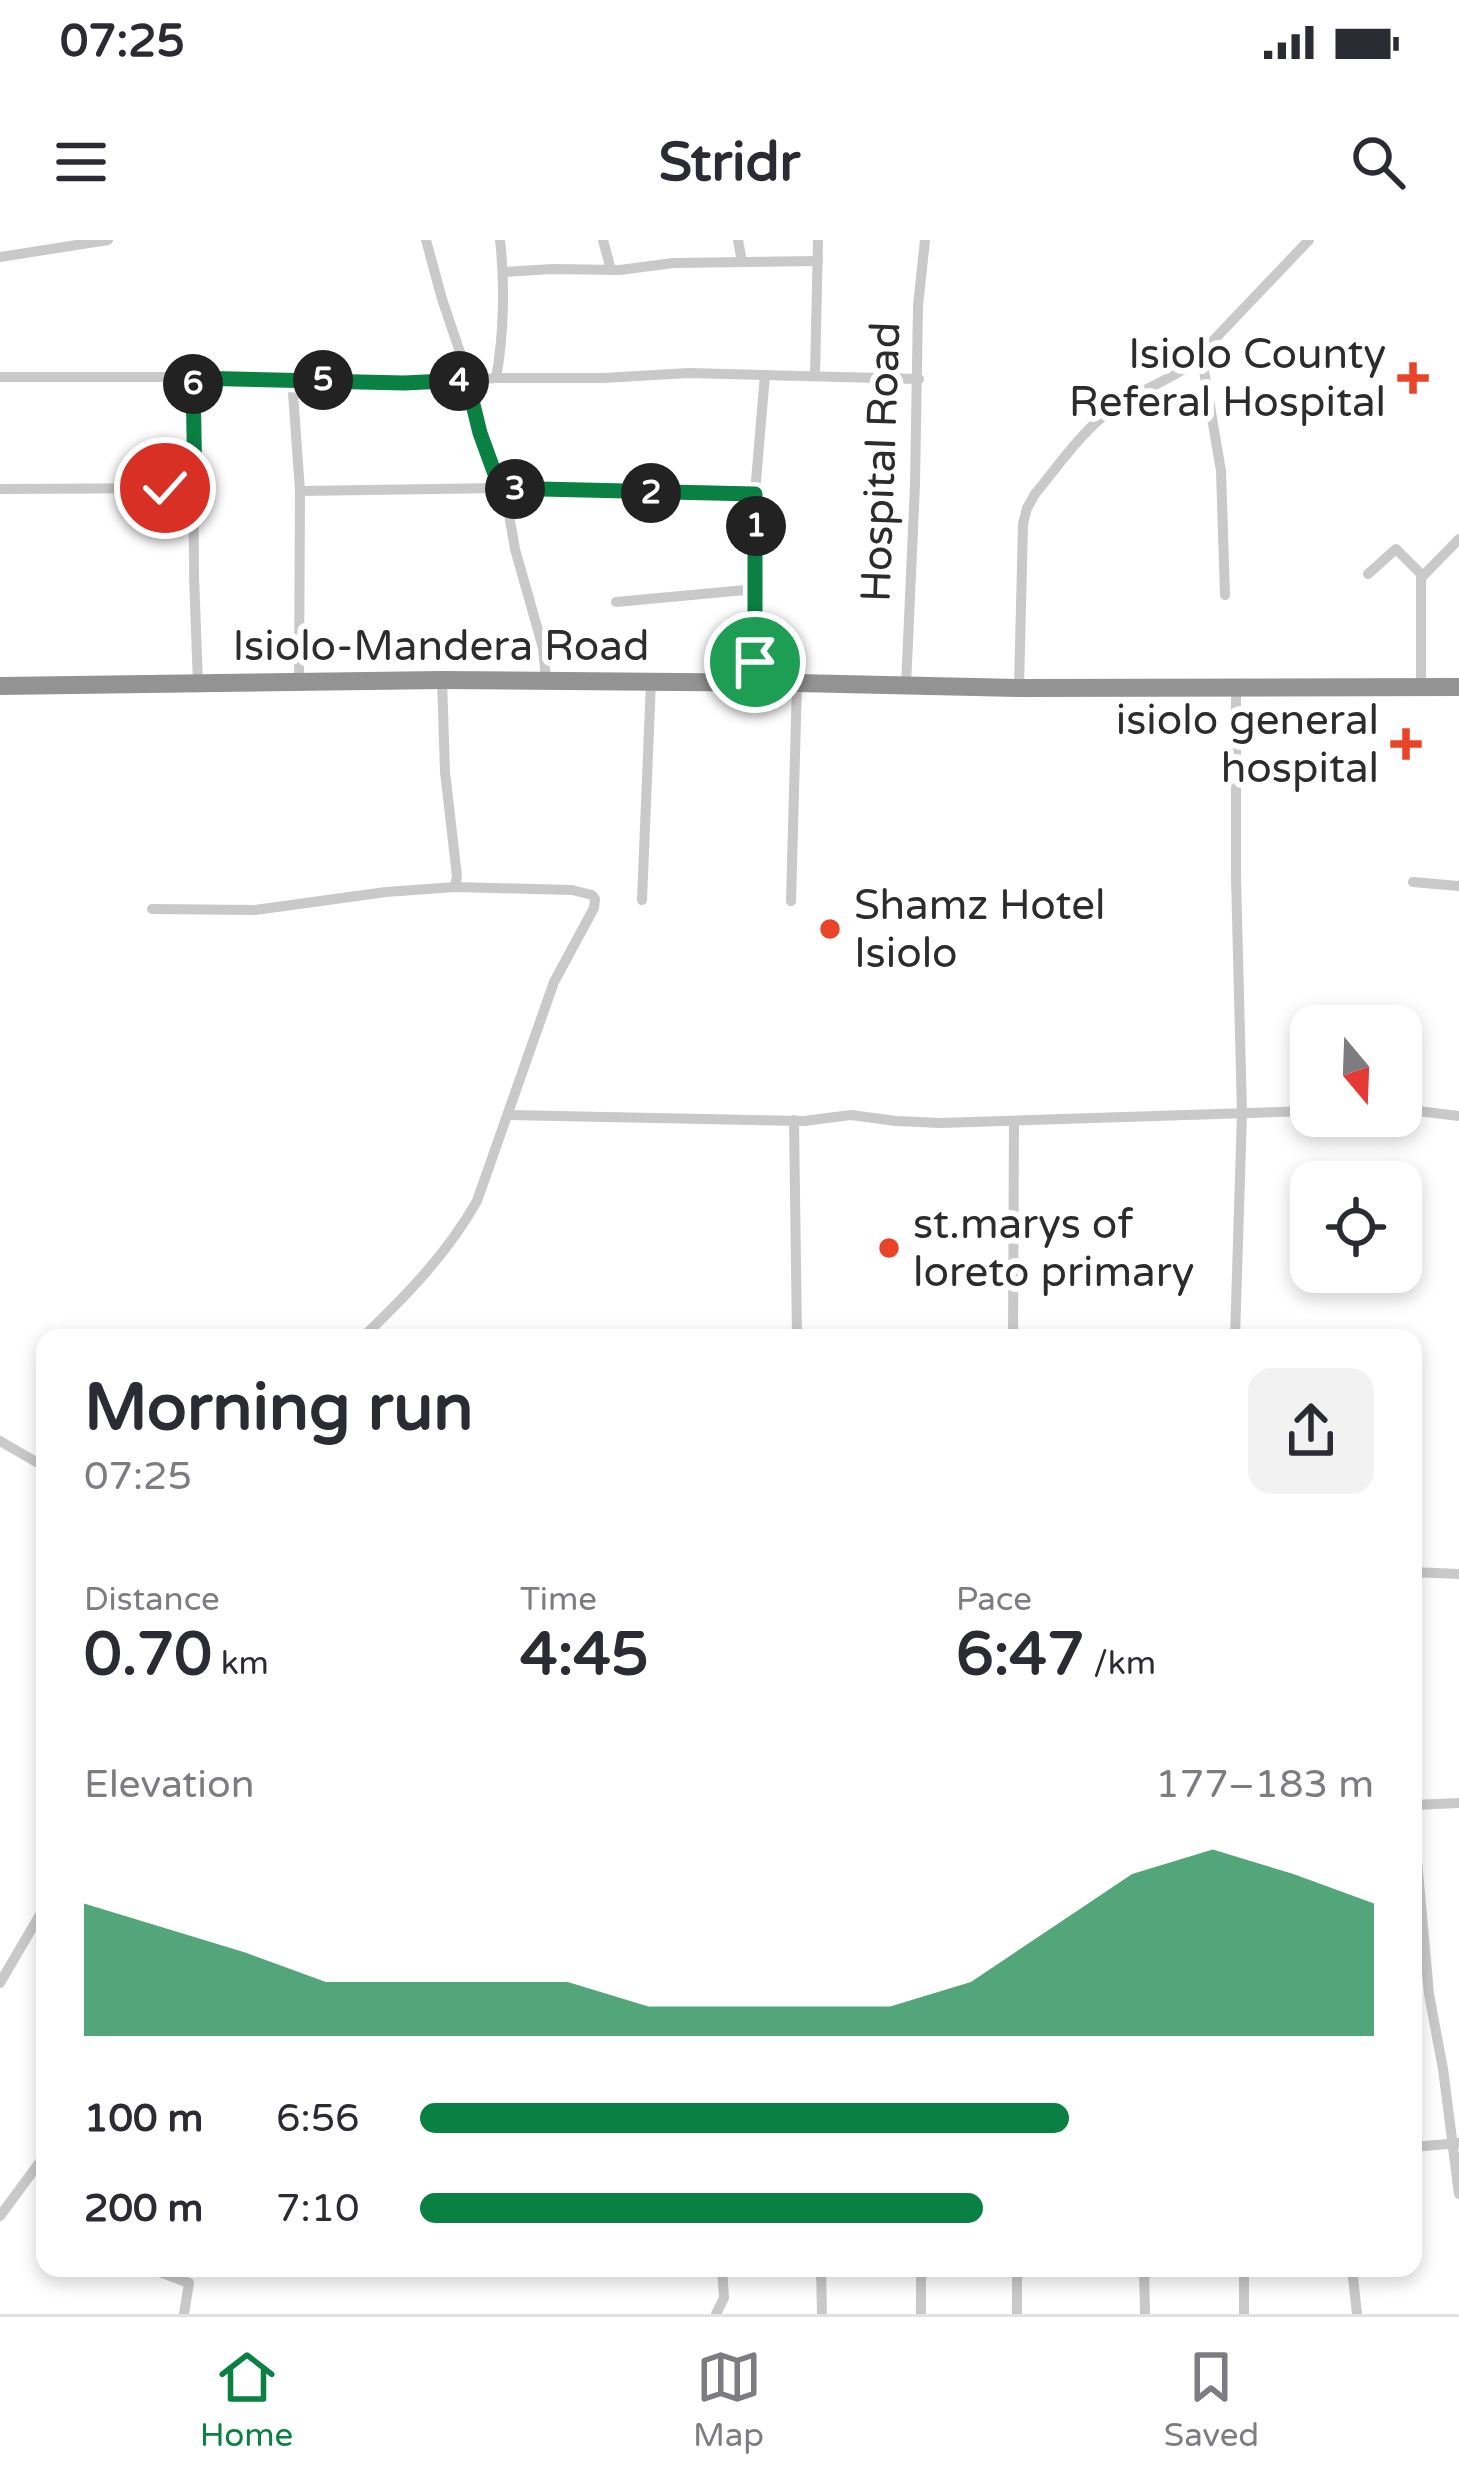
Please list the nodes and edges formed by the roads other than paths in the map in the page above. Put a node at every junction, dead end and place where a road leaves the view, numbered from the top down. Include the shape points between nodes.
1 (108, 240) edge
2 (426, 240) edge
3 (500, 240) edge
4 (603, 240) edge
5 (738, 240) edge
6 (818, 240) edge
7 (925, 240) edge
8 (1309, 240) edge
9 (0, 257) edge
10 (818, 261) junction
11 (742, 262) junction
12 (611, 270) junction
13 (503, 272) junction
14 (1201, 353) junction
15 (765, 375) junction
16 (815, 376) junction
17 (0, 377) edge
18 (193, 378) junction
19 (496, 378) junction
20 (292, 379) junction
21 (919, 379) junction
22 (467, 380) junction
23 (195, 488) junction
24 (500, 488) junction
25 (0, 489) edge
26 (300, 490) junction
27 (755, 494) junction
28 (1459, 538) edge
29 (1368, 574) dead end
30 (1422, 575) junction
31 (755, 589) junction
32 (1225, 595) dead end
33 (616, 602) dead end
34 (442, 680) junction
35 (547, 680) junction
36 (651, 681) junction
37 (299, 682) junction
38 (755, 682) junction
39 (198, 683) junction
40 (797, 683) junction
41 (0, 686) edge
42 (906, 686) junction
43 (1459, 687) edge
44 (1019, 688) junction
45 (1237, 688) junction
46 (1421, 689) junction
47 (1413, 882) dead end
48 (1459, 886) edge
49 (455, 887) junction
50 (642, 900) dead end
51 (790, 902) dead end
52 (152, 908) dead end
53 (1290, 1112) edge
54 (1422, 1112) edge
55 (1242, 1114) junction
56 (509, 1115) junction
57 (1459, 1116) edge
58 (794, 1120) junction
59 (1014, 1121) junction
60 (371, 1329) edge
61 (797, 1329) edge
62 (1013, 1329) edge
63 (1235, 1329) edge
64 (0, 1441) edge
65 (36, 1463) edge
66 (1422, 1572) edge
67 (1459, 1574) edge
68 (1459, 1803) edge
69 (1422, 1805) edge
70 (1422, 1916) edge
71 (36, 1921) edge
72 (0, 1983) edge
73 (1455, 2144) edge
74 (1422, 2146) edge
75 (36, 2167) edge
76 (1459, 2194) edge
77 (0, 2216) edge
78 (173, 2277) edge
79 (723, 2277) edge
80 (821, 2277) edge
81 (921, 2277) edge
82 (1017, 2277) edge
83 (1144, 2277) edge
84 (1244, 2277) edge
85 (1353, 2277) edge
86 (184, 2314) edge
87 (716, 2314) edge
88 (822, 2314) edge
89 (921, 2314) edge
90 (1017, 2314) edge
91 (1145, 2314) edge
92 (1244, 2314) edge
93 (1357, 2314) edge

1 - 9 street
2 - 22 street
3 - 13 street
4 - 12 street
5 - 11 street
6 - 10 street
7 - 21 street, Hospital Road
8 - 14 street
10 - 11 street
10 - 16 street
11 - 12 street
12 - 13 street
13 - 19 street
14 - 32 street via 1221,471
14 - 44 street via 1100,418 1027,508
15 - 16 street
15 - 19 street
15 - 27 street
16 - 21 street
17 - 18 street
18 - 20 street
18 - 23 street
19 - 22 street
20 - 22 street
20 - 26 street
21 - 42 street, Hospital Road
22 - 24 street
23 - 25 street
23 - 39 street
24 - 26 street
24 - 27 street
24 - 35 street
26 - 37 street
27 - 31 street
28 - 30 street
29 - 30 street via 1396,549
30 - 46 street
31 - 33 street
31 - 38 street
34 - 35 highway, Isiolo-Mandera Road
34 - 37 highway, Isiolo-Mandera Road
34 - 49 street
35 - 36 highway, Isiolo-Mandera Road
36 - 38 highway, Isiolo-Mandera Road
36 - 50 street
37 - 39 highway, Isiolo-Mandera Road
38 - 40 highway, Isiolo-Mandera Road
39 - 41 highway, Isiolo-Mandera Road
40 - 42 highway, Isiolo-Mandera Road
40 - 51 street
42 - 44 highway, Isiolo-Mandera Road
43 - 46 highway, Isiolo-Mandera Road
44 - 45 highway, Isiolo-Mandera Road
45 - 46 highway, Isiolo-Mandera Road
45 - 55 street
47 - 48 street
49 - 52 street via 255,910
49 - 56 street via 572,890 595,898 554,982
53 - 55 street
54 - 57 street
55 - 59 street
55 - 63 street
56 - 58 street
56 - 60 street via 460,1231
58 - 59 street
58 - 61 street
59 - 62 street
64 - 65 street
66 - 67 street
68 - 69 street
70 - 73 street
71 - 72 street
73 - 74 street
73 - 76 street
75 - 77 street
78 - 86 street via 189,2283
79 - 87 street
80 - 88 street
81 - 89 street
82 - 90 street
83 - 91 street
84 - 92 street
85 - 93 street

